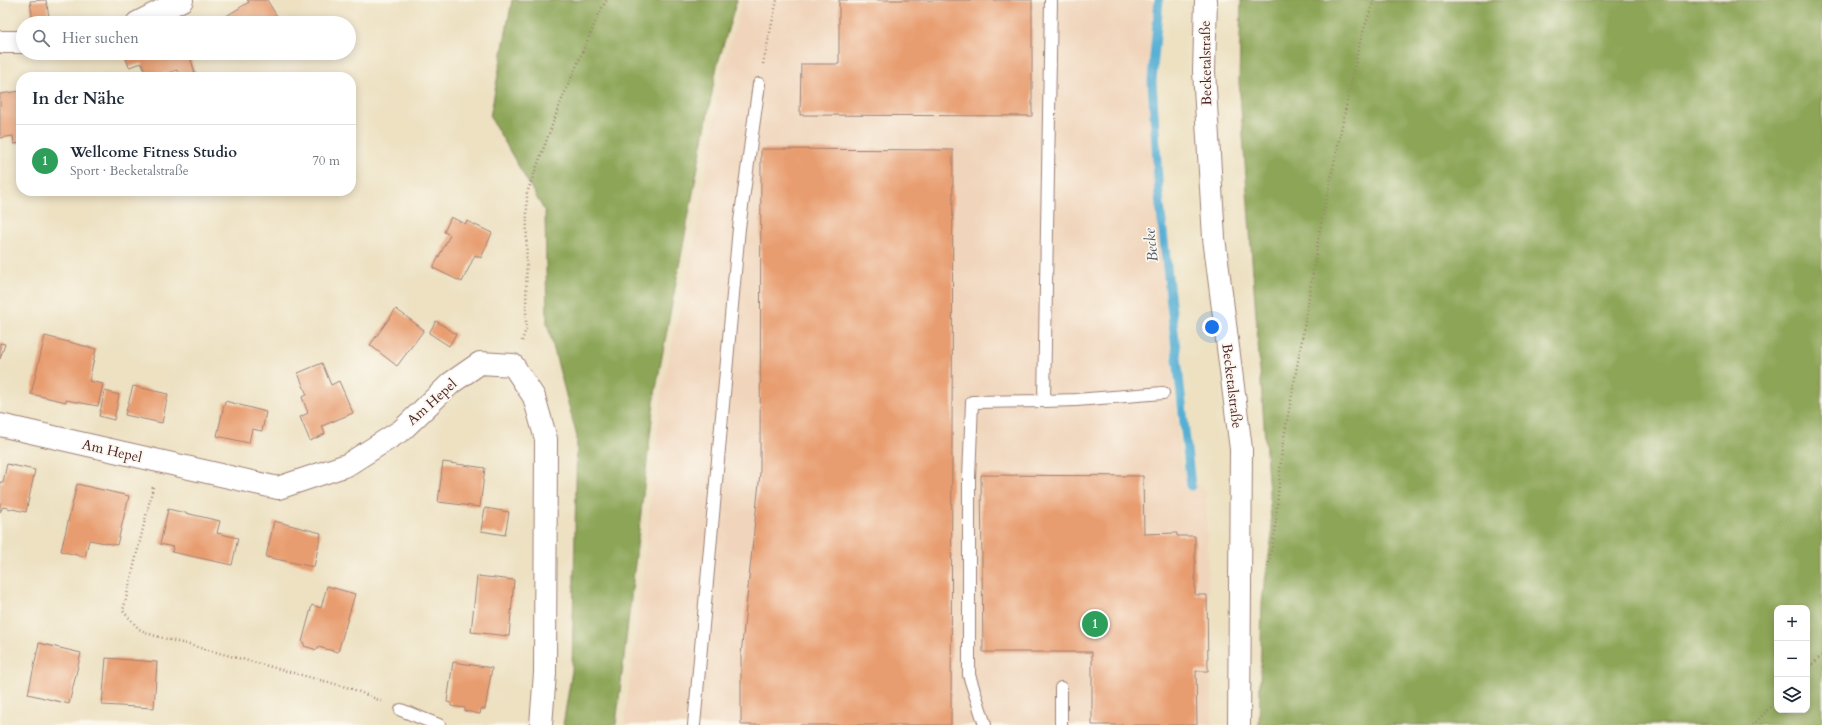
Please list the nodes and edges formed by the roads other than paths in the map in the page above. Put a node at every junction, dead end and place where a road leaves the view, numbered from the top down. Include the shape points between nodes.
1 (182, 0) edge
2 (1051, 0) edge
3 (1206, 0) edge
4 (151, 16) edge
5 (0, 42) edge
6 (16, 42) edge
7 (759, 84) road end
8 (1163, 393) dead end
9 (1044, 401) junction
10 (0, 425) edge
11 (1062, 688) dead end
12 (401, 710) road end
13 (439, 725) edge
14 (542, 725) edge
15 (694, 725) edge
16 (984, 725) edge
17 (1061, 725) edge
18 (1239, 725) edge

1 - 4 street
2 - 9 lane
3 - 18 street, Becketalstraße via 1204,71 1214,238 1241,449
5 - 6 street
7 - 15 lane via 739,228
8 - 9 lane
9 - 16 lane via 972,402 969,478 969,675
10 - 14 street, Am Hepel via 278,488 347,465 402,430 451,383 480,363 513,365 534,397 546,438 545,673
11 - 17 lane
12 - 13 lane

